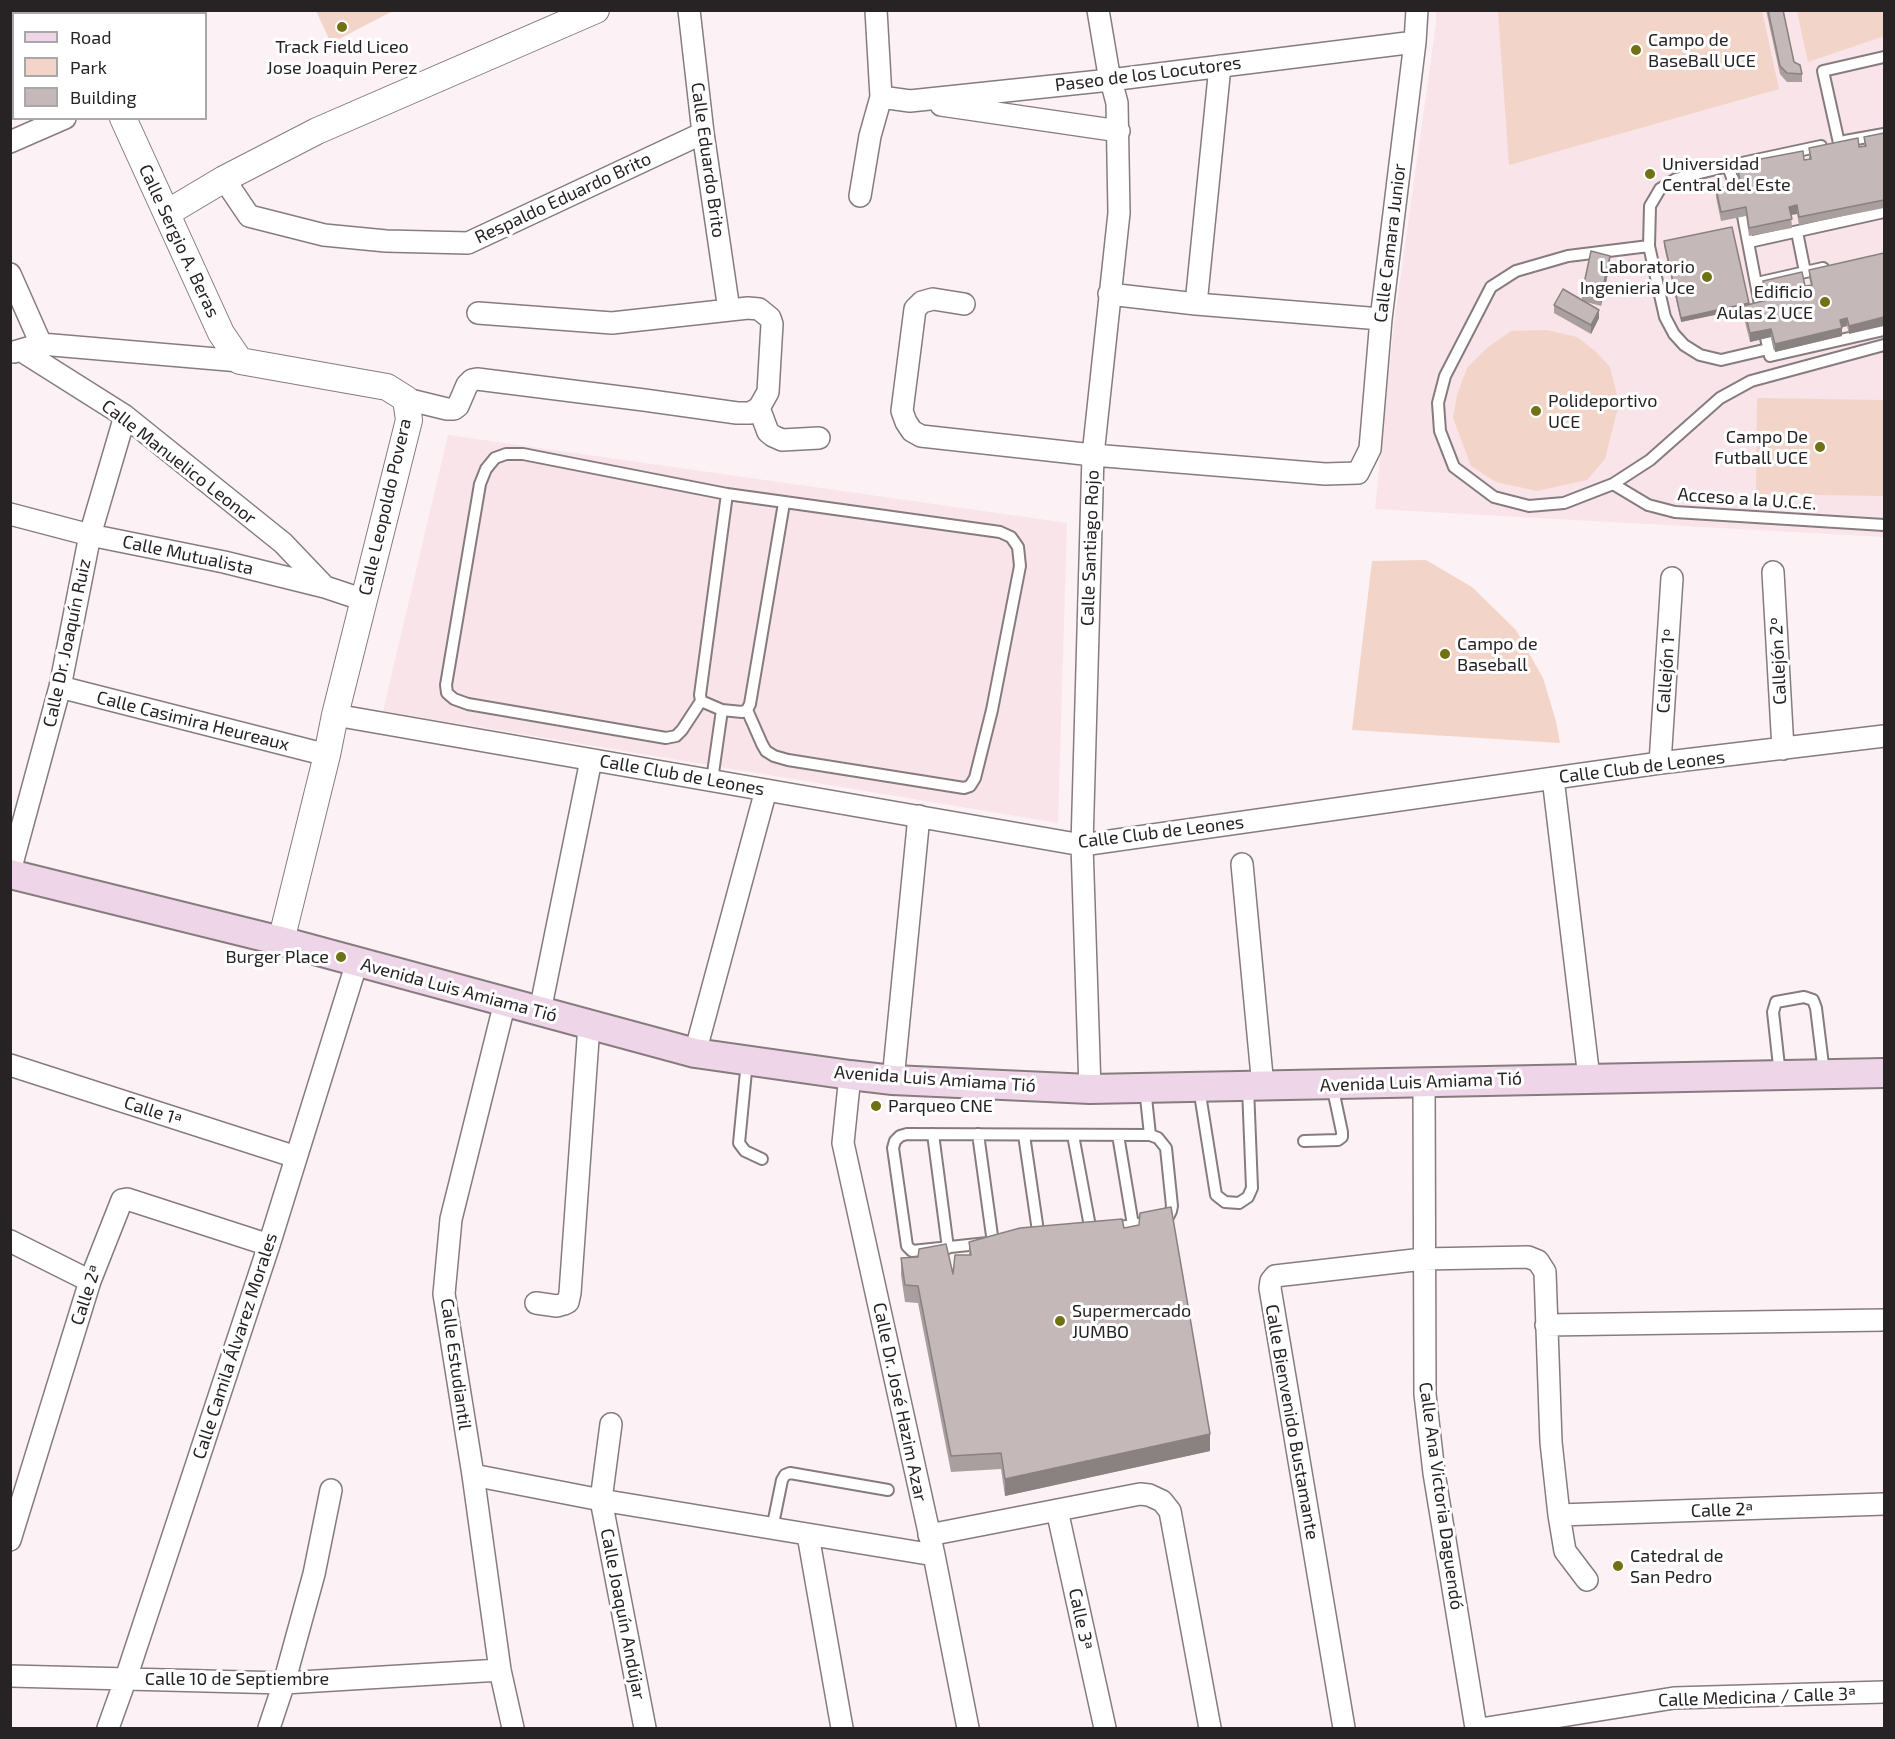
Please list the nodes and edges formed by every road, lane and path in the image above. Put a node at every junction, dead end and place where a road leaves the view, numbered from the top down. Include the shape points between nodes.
1 (596, 10) edge
2 (689, 10) edge
3 (876, 10) edge
4 (1098, 10) edge
5 (1417, 10) edge
6 (1415, 42) junction
7 (1884, 57) edge
8 (1220, 66) junction
9 (1110, 80) junction
10 (881, 97) junction
11 (910, 100) junction
12 (60, 120) edge
13 (124, 120) edge
14 (1119, 130) junction
15 (703, 133) junction
16 (1884, 134) edge
17 (10, 142) edge
18 (1839, 142) junction
19 (1728, 166) junction
20 (224, 179) junction
21 (1736, 189) edge
22 (860, 196) dead end
23 (1884, 212) edge
24 (167, 213) junction
25 (1743, 216) edge
26 (1797, 232) junction
27 (1749, 242) junction
28 (1649, 246) junction
29 (1839, 264) edge
30 (1806, 271) junction
31 (10, 274) edge
32 (1757, 283) junction
33 (1109, 294) junction
34 (964, 304) dead end
35 (1196, 304) junction
36 (729, 310) junction
37 (1761, 310) edge
38 (478, 313) dead end
39 (1381, 320) junction
40 (1884, 330) edge
41 (1884, 345) edge
42 (24, 349) edge
43 (240, 361) junction
44 (406, 399) junction
45 (759, 408) junction
46 (125, 416) junction
47 (819, 438) dead end
48 (1092, 455) junction
49 (1613, 484) junction
50 (727, 494) junction
51 (784, 503) junction
52 (10, 514) edge
53 (1884, 525) edge
54 (90, 535) junction
55 (1773, 572) dead end
56 (1672, 578) dead end
57 (325, 587) junction
58 (364, 600) junction
59 (60, 687) junction
60 (701, 701) junction
61 (722, 710) junction
62 (747, 710) junction
63 (335, 715) junction
64 (1884, 736) edge
65 (1783, 749) junction
66 (327, 755) junction
67 (591, 760) junction
68 (1660, 763) junction
69 (1553, 778) junction
70 (712, 780) junction
71 (766, 790) junction
72 (919, 816) junction
73 (1082, 845) junction
74 (1242, 864) dead end
75 (10, 872) edge
76 (281, 941) junction
77 (357, 962) junction
78 (505, 1002) junction
79 (540, 1011) junction
80 (589, 1025) junction
81 (695, 1053) junction
82 (747, 1061) junction
83 (10, 1065) edge
84 (1824, 1073) junction
85 (1884, 1073) edge
86 (850, 1076) junction
87 (1780, 1076) junction
88 (1589, 1078) junction
89 (893, 1080) junction
90 (1424, 1082) junction
91 (1332, 1085) junction
92 (1255, 1087) junction
93 (1145, 1088) junction
94 (1199, 1088) junction
95 (1090, 1089) junction
96 (933, 1134) junction
97 (978, 1134) junction
98 (1024, 1135) junction
99 (1073, 1135) junction
100 (1118, 1135) junction
101 (1150, 1135) junction
102 (1304, 1141) dead end
103 (296, 1157) junction
104 (762, 1159) dead end
105 (1133, 1225) junction
106 (1091, 1232) junction
107 (1039, 1238) junction
108 (10, 1240) edge
109 (993, 1243) junction
110 (269, 1245) junction
111 (948, 1248) junction
112 (1424, 1259) junction
113 (90, 1281) junction
114 (536, 1303) dead end
115 (1884, 1320) edge
116 (1546, 1325) junction
117 (611, 1424) dead end
118 (473, 1475) junction
119 (331, 1490) dead end
120 (888, 1490) dead end
121 (601, 1500) junction
122 (1884, 1504) edge
123 (1056, 1510) junction
124 (1559, 1515) junction
125 (772, 1529) junction
126 (808, 1535) junction
127 (10, 1540) edge
128 (931, 1545) junction
129 (1587, 1580) dead end
130 (500, 1670) junction
131 (10, 1676) edge
132 (126, 1678) junction
133 (284, 1683) junction
134 (1884, 1692) edge
135 (108, 1728) edge
136 (269, 1728) edge
137 (513, 1728) edge
138 (645, 1728) edge
139 (842, 1728) edge
140 (968, 1728) edge
141 (1105, 1728) edge
142 (1210, 1728) edge
143 (1344, 1728) edge
144 (1476, 1728) edge
145 (1487, 1728) edge

1 - 20 street via 317,131
2 - 15 street, Calle Eduardo Brito
3 - 10 street
4 - 9 street, Calle Santiago Rojo
5 - 6 street, Calle Camara Junior
6 - 8 street, Paseo de los Locutores
6 - 39 street, Calle Camara Junior
7 - 18 lane via 1823,71
8 - 9 street, Paseo de los Locutores
8 - 35 street
9 - 11 street, Paseo de los Locutores
9 - 14 street, Calle Santiago Rojo
10 - 11 street, Paseo de los Locutores
10 - 22 street
11 - 14 street
12 - 17 street
13 - 24 street, Calle Sergio A. Beras
14 - 33 street, Calle Santiago Rojo via 1119,213
15 - 20 street, Respaldo Eduardo Brito via 468,243 324,235 249,216
15 - 36 street, Calle Eduardo Brito
16 - 18 lane
18 - 19 lane
19 - 21 lane
19 - 28 lane via 1676,179 1660,189 1650,206
20 - 24 street
23 - 26 lane
24 - 43 street, Calle Sergio A. Beras via 221,333
25 - 27 lane
26 - 27 lane
26 - 30 lane
27 - 32 lane
28 - 40 lane via 1665,317 1684,345 1700,355 1721,360 1767,344 1770,356
28 - 49 lane via 1568,256 1516,271 1491,287 1445,376 1437,403 1440,431 1454,467 1494,497 1529,506 1564,503
29 - 30 lane
30 - 32 lane
31 - 42 street
32 - 37 lane
33 - 35 street
33 - 48 street, Calle Santiago Rojo
34 - 48 street via 933,299 915,309 902,411 912,431 921,436
35 - 39 street
36 - 38 street via 612,323
36 - 45 street via 759,309 772,324 768,392
39 - 48 street, Calle Camara Junior via 1370,449 1358,473 1325,474
41 - 49 lane via 1750,381 1720,398 1650,460
42 - 43 street, Calle Leopoldo Povera
42 - 46 street, Calle Manuelico Leonor
43 - 44 street, Calle Leopoldo Povera via 387,387
44 - 45 street via 454,409 467,385 477,379 736,413
44 - 58 street, Calle Leopoldo Povera via 409,420
45 - 47 street via 773,436 782,440
46 - 54 street, Calle Dr. Joaquín Ruiz
46 - 57 street, Calle Manuelico Leonor via 283,543
48 - 73 street, Calle Santiago Rojo
49 - 53 lane, Acceso a la U.C.E. via 1648,505 1675,512
50 - 51 lane
50 - 60 lane
50 - 60 lane via 523,454 495,458 480,484 446,685 447,693 468,704 666,738 682,730
51 - 62 lane
51 - 62 lane via 1000,532 1011,537 1018,548 1020,566 992,710 970,786 774,756 766,752
52 - 54 street, Calle Mutualista
54 - 57 street, Calle Mutualista
54 - 59 street, Calle Dr. Joaquín Ruiz
55 - 65 street, Callejón 2º
56 - 68 street, Callejón 1º
57 - 58 street, Calle Mutualista
58 - 63 street, Calle Leopoldo Povera
59 - 66 street, Calle Casimira Heureaux
59 - 75 street, Calle Dr. Joaquín Ruiz
60 - 61 lane
61 - 62 lane
61 - 70 lane
63 - 66 street, Calle Leopoldo Povera
63 - 67 street, Calle Club de Leones
64 - 65 street, Calle Club de Leones
65 - 68 street, Calle Club de Leones
66 - 76 street, Calle Leopoldo Povera
67 - 70 street, Calle Club de Leones
67 - 79 street
68 - 69 street, Calle Club de Leones
69 - 73 street, Calle Club de Leones
69 - 88 street
70 - 71 street, Calle Club de Leones
71 - 72 street, Calle Club de Leones
71 - 81 street
72 - 73 street, Calle Club de Leones
72 - 89 street
73 - 95 street, Calle Santiago Rojo
74 - 92 street
75 - 76 main road, Avenida Luis Amiama Tió
76 - 77 main road, Avenida Luis Amiama Tió
77 - 78 main road, Avenida Luis Amiama Tió
77 - 103 street, Calle Camila Álvarez Morales
78 - 79 main road, Avenida Luis Amiama Tió
78 - 118 street, Calle Estudiantil via 452,1219 444,1294
79 - 80 main road, Avenida Luis Amiama Tió
80 - 81 main road, Avenida Luis Amiama Tió
80 - 114 street via 570,1293 564,1304
81 - 82 main road, Avenida Luis Amiama Tió
82 - 86 main road, Avenida Luis Amiama Tió
82 - 104 lane via 740,1143 745,1151
83 - 103 street, Calle 1ª
84 - 85 main road, Avenida Luis Amiama Tió
84 - 87 main road, Avenida Luis Amiama Tió
84 - 87 lane via 1816,1008 1813,1000 1804,997 1776,1002 1773,1012
86 - 89 main road, Avenida Luis Amiama Tió
86 - 128 street, Calle Dr. José Hazim Azar via 843,1143
87 - 88 main road, Avenida Luis Amiama Tió
88 - 90 main road, Avenida Luis Amiama Tió
89 - 95 main road, Avenida Luis Amiama Tió
90 - 91 main road, Avenida Luis Amiama Tió
90 - 112 street, Calle Ana Victoria Daguendó
91 - 92 main road, Avenida Luis Amiama Tió
91 - 102 lane via 1342,1137
92 - 94 main road, Avenida Luis Amiama Tió
92 - 94 lane via 1252,1188 1239,1203 1225,1202 1216,1195
93 - 94 main road, Avenida Luis Amiama Tió
93 - 95 main road, Avenida Luis Amiama Tió
93 - 101 lane
96 - 97 lane
96 - 111 lane
96 - 111 lane via 900,1136 895,1141 895,1159 909,1250
97 - 98 lane
97 - 109 lane
98 - 99 lane
98 - 107 lane
99 - 100 lane
99 - 106 lane
100 - 101 lane
100 - 105 lane
101 - 105 lane via 1166,1148 1172,1206 1168,1217 1162,1220
103 - 110 street, Calle Camila Álvarez Morales
105 - 106 lane
106 - 107 lane
107 - 109 lane
108 - 113 street
109 - 111 lane
110 - 113 street, Calle 2ª via 122,1200
110 - 132 street, Calle Camila Álvarez Morales
112 - 116 street, Calle Bienvenido Bustamante via 1528,1257 1538,1261 1545,1272
112 - 143 street, Calle Bienvenido Bustamante via 1280,1275 1272,1279 1270,1286
112 - 144 street, Calle Ana Victoria Daguendó via 1429,1434
113 - 127 street, Calle 2ª
115 - 116 street
116 - 124 street, Calle Bienvenido Bustamante
117 - 121 street, Calle Joaquín Andújar
118 - 121 street
118 - 130 street, Calle Estudiantil
119 - 133 street via 314,1574
120 - 125 lane via 790,1473 782,1480
121 - 125 street
121 - 138 street, Calle Joaquín Andújar
122 - 124 street, Calle 2ª
123 - 128 street
123 - 141 street, Calle 3ª
123 - 142 street via 1140,1494 1156,1497 1169,1507
124 - 129 street, Calle Bienvenido Bustamante via 1565,1551
125 - 126 street
126 - 128 street
126 - 139 street
128 - 140 street, Calle Dr. José Hazim Azar
130 - 133 street, Calle 10 de Septiembre
130 - 137 street, Calle Estudiantil
131 - 132 street, Calle 10 de Septiembre
132 - 133 street, Calle 10 de Septiembre
132 - 135 street, Calle Camila Álvarez Morales
133 - 136 street
134 - 145 street, Calle Medicina / Calle 3ª via 1674,1698

